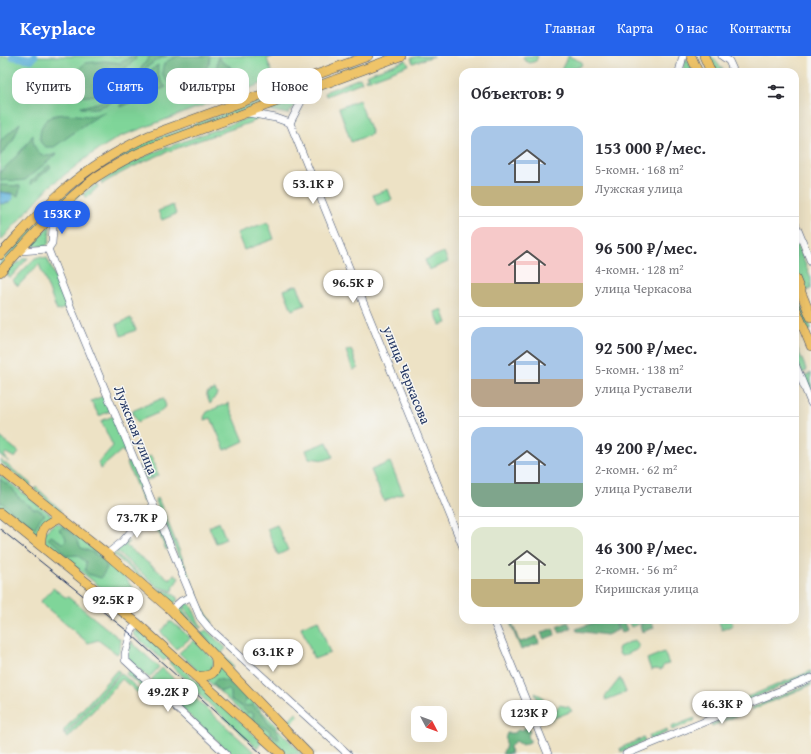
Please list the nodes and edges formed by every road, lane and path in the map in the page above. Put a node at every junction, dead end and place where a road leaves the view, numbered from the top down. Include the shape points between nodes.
1 (368, 56) edge
2 (400, 56) edge
3 (683, 56) edge
4 (691, 56) edge
5 (704, 56) edge
6 (722, 56) edge
7 (680, 68) edge
8 (696, 68) edge
9 (709, 68) edge
10 (732, 68) edge
11 (334, 69) junction
12 (338, 79) junction
13 (322, 85) edge
14 (271, 104) edge
15 (300, 104) edge
16 (248, 113) junction
17 (290, 124) junction
18 (54, 214) junction
19 (799, 233) edge
20 (48, 249) junction
21 (19, 251) junction
22 (0, 255) edge
23 (811, 262) edge
24 (0, 272) edge
25 (799, 288) edge
26 (799, 317) edge
27 (811, 317) edge
28 (811, 346) edge
29 (799, 374) edge
30 (811, 403) edge
31 (0, 469) edge
32 (155, 509) junction
33 (0, 513) edge
34 (61, 517) junction
35 (459, 537) edge
36 (41, 545) junction
37 (107, 554) junction
38 (191, 597) junction
39 (112, 603) junction
40 (171, 610) junction
41 (138, 624) junction
42 (495, 624) edge
43 (131, 632) junction
44 (215, 656) junction
45 (195, 676) junction
46 (811, 678) edge
47 (226, 754) edge
48 (280, 754) edge
49 (308, 754) edge
50 (348, 754) edge
51 (548, 754) edge
52 (626, 754) edge

1 - 11 main road
2 - 12 main road
3 - 7 street
4 - 8 main road
5 - 9 main road
6 - 10 street via 729,61
11 - 12 main road
11 - 22 main road via 148,136 118,151 65,189
12 - 13 main road
14 - 16 main road
15 - 17 street
16 - 17 street
16 - 18 main road via 133,155 97,177
17 - 35 street, улица Черкасова
18 - 20 street via 52,243
18 - 21 main road
19 - 23 street
20 - 21 street
20 - 32 street, Лужская улица
21 - 24 main road
25 - 27 main road
26 - 28 main road
29 - 30 street
31 - 34 main road
32 - 37 street via 144,516 122,542
32 - 38 street, Лужская улица
33 - 36 main road
34 - 36 main road via 45,527 40,536
34 - 37 main road
36 - 39 main road
37 - 40 main road
38 - 40 street via 181,601
38 - 50 street, Лужская улица via 200,617 209,628
39 - 41 main road
39 - 43 street via 116,612 129,622
40 - 44 main road
41 - 43 street
41 - 45 main road
42 - 51 street
43 - 47 street via 124,657 127,663
44 - 45 main road via 217,663 214,672 208,676
44 - 49 main road
45 - 48 main road
46 - 52 street

